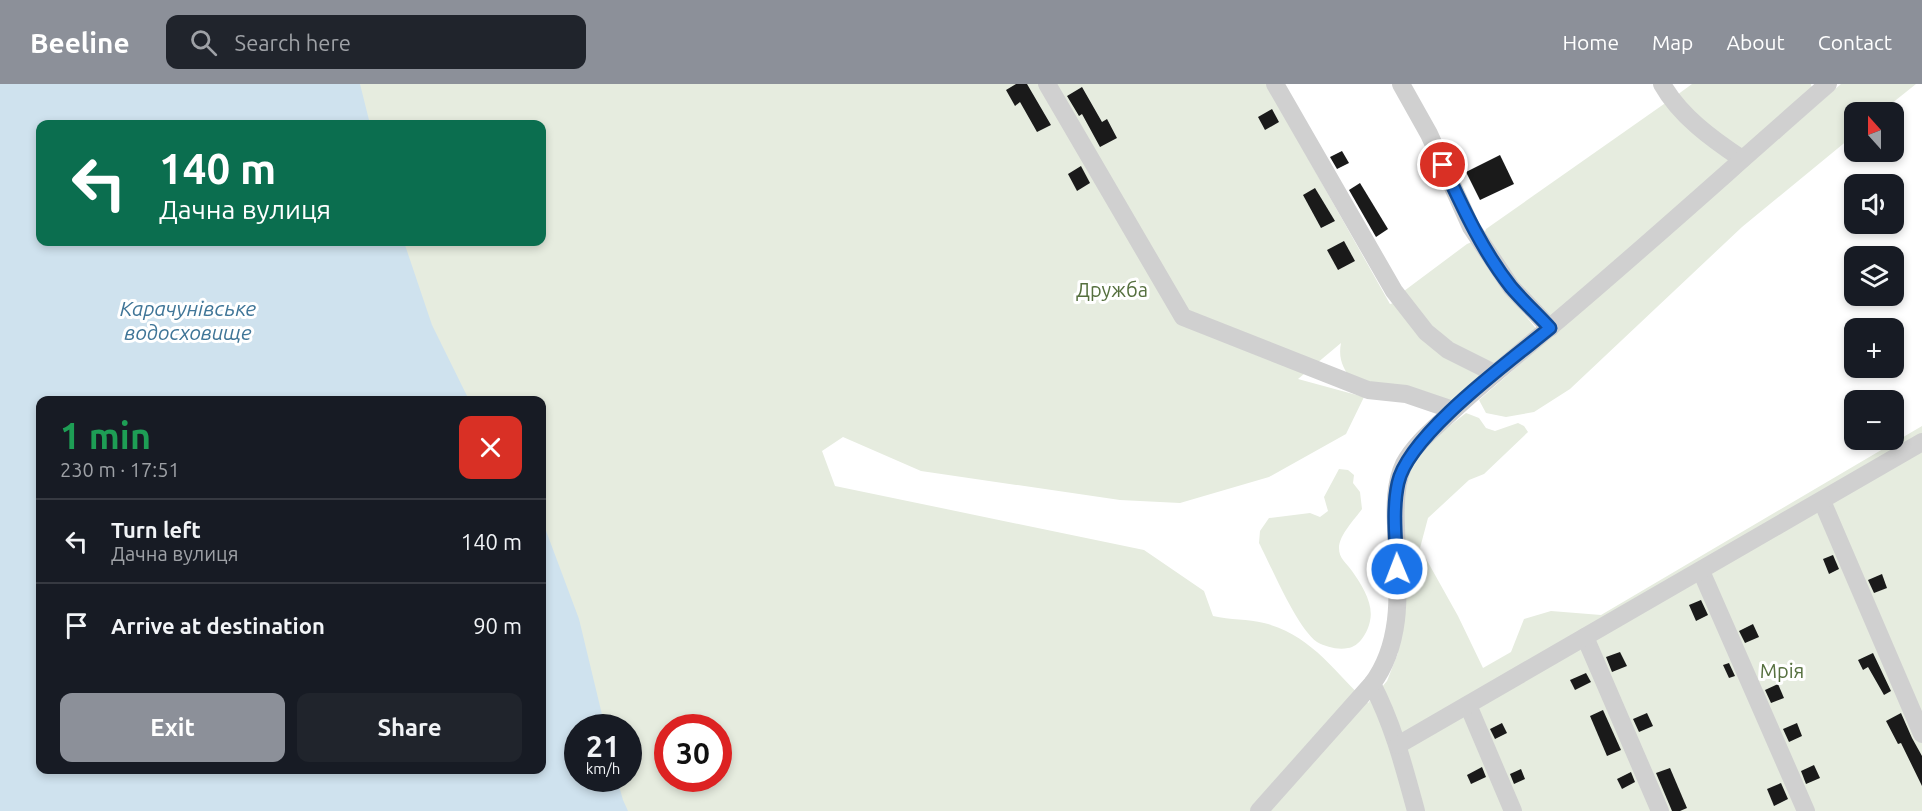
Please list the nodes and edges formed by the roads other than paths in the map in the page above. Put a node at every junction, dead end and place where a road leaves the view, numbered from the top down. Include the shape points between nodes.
1 (1047, 84) edge
2 (1275, 84) edge
3 (1401, 84) edge
4 (1662, 84) edge
5 (1826, 85) edge
6 (1742, 159) junction
7 (1550, 328) junction
8 (1494, 374) junction
9 (1453, 410) junction
10 (1922, 442) edge
11 (1822, 501) junction
12 (1701, 571) junction
13 (1585, 637) junction
14 (1372, 684) junction
15 (1468, 705) junction
16 (1922, 734) edge
17 (1398, 745) junction
18 (1258, 811) edge
19 (1416, 811) edge
20 (1513, 811) edge
21 (1660, 811) edge
22 (1806, 811) edge

1 - 9 street via 1183,317 1368,390 1406,394
2 - 8 street via 1394,291 1426,332 1448,350
3 - 7 street via 1429,134 1471,227 1511,287
4 - 6 street via 1709,137
5 - 6 street
6 - 7 street
7 - 8 street
8 - 9 street
9 - 14 street via 1418,444 1404,464 1398,482 1396,624 1390,650
10 - 11 street
11 - 12 street
11 - 16 street
12 - 13 street
12 - 22 street
13 - 15 street
13 - 21 street
14 - 17 street
14 - 18 street
15 - 17 street
15 - 20 street
17 - 19 street

